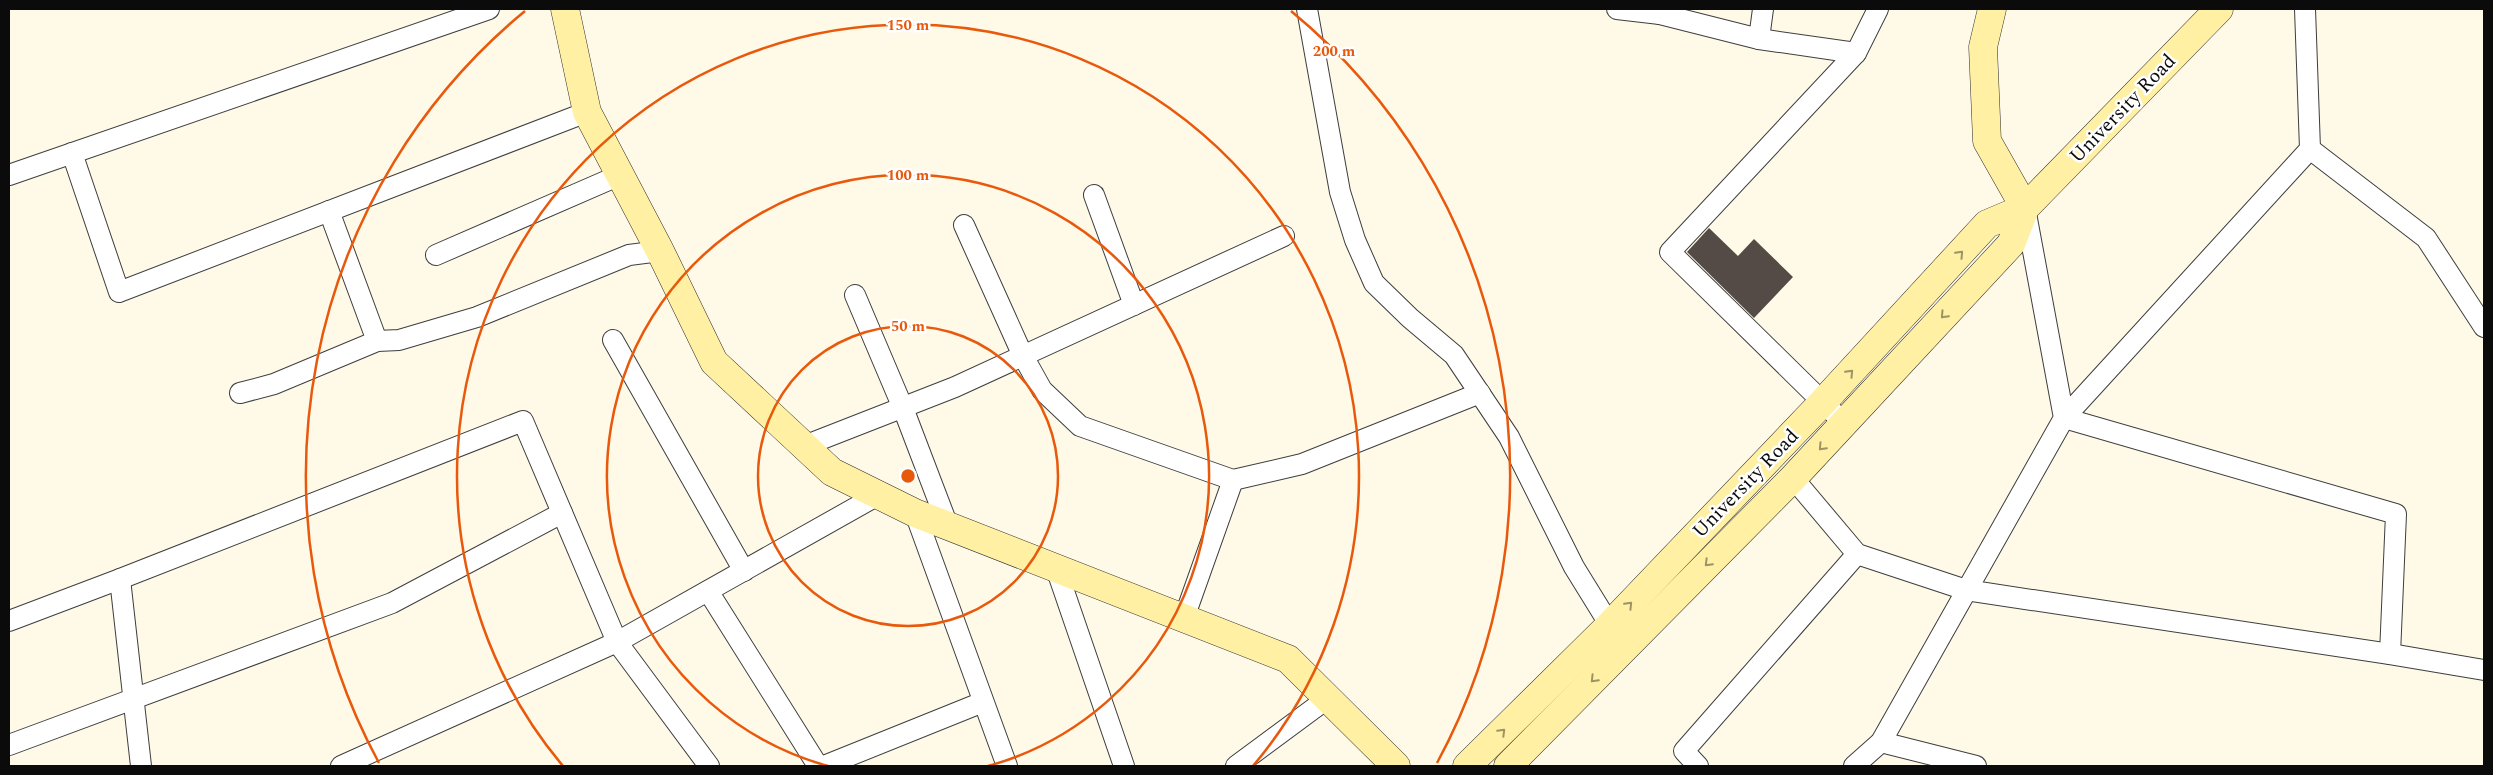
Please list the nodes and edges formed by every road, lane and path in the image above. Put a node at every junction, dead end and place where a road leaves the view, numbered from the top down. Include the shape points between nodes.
1 (489, 9) edge
2 (566, 9) edge
3 (1307, 9) edge
4 (1617, 9) edge
5 (1763, 9) edge
6 (1878, 9) edge
7 (1992, 9) edge
8 (2219, 9) edge
9 (2305, 9) edge
10 (1660, 11) edge
11 (1758, 39) junction
12 (1856, 53) junction
13 (587, 112) junction
14 (2310, 149) junction
15 (72, 153) junction
16 (9, 175) edge
17 (620, 175) junction
18 (1094, 196) dead end
19 (2025, 208) junction
20 (328, 211) junction
21 (964, 225) dead end
22 (1284, 236) dead end
23 (660, 251) junction
24 (436, 255) dead end
25 (854, 295) dead end
26 (1134, 305) junction
27 (2484, 327) edge
28 (614, 340) dead end
29 (377, 341) junction
30 (1022, 356) junction
31 (240, 393) dead end
32 (1480, 394) junction
33 (1823, 402) junction
34 (903, 408) junction
35 (2064, 418) junction
36 (1844, 423) junction
37 (804, 446) junction
38 (1793, 478) junction
39 (1232, 480) junction
40 (878, 495) junction
41 (562, 513) junction
42 (915, 513) junction
43 (948, 526) junction
44 (1857, 554) junction
45 (1056, 568) junction
46 (744, 571) junction
47 (120, 579) junction
48 (1966, 590) junction
49 (708, 591) junction
50 (1184, 618) junction
51 (9, 621) edge
52 (1618, 636) junction
53 (617, 642) junction
54 (2390, 654) junction
55 (2484, 670) edge
56 (1328, 698) junction
57 (134, 700) junction
58 (983, 702) junction
59 (1881, 742) junction
60 (9, 745) edge
61 (141, 766) edge
62 (340, 766) edge
63 (709, 766) edge
64 (818, 766) edge
65 (824, 766) edge
66 (1007, 766) edge
67 (1124, 766) edge
68 (1236, 766) edge
69 (1396, 766) edge
70 (1467, 766) edge
71 (1508, 766) edge
72 (1698, 766) edge
73 (1854, 766) edge
74 (1976, 766) edge

1 - 15 street
2 - 13 street
3 - 32 street via 1340,192 1355,240 1374,283 1454,354
4 - 10 street
5 - 11 street
6 - 12 street
7 - 19 street via 1983,47 1987,141
8 - 19 street, University Road
9 - 14 street
10 - 11 street
11 - 12 street
12 - 33 street via 1670,252
13 - 17 street
13 - 20 street
14 - 27 street via 2426,238
14 - 35 street
15 - 16 street
15 - 20 street via 120,292
17 - 23 street
17 - 24 street
18 - 26 street
33 -> 19 street, University Road via 1987,224
19 - 35 street
19 -> 36 street, University Road via 2010,244
20 - 29 street
21 - 30 street
22 - 26 street
23 - 29 street via 629,254 477,317 399,340
23 - 37 street via 714,362
25 - 34 street
26 - 30 street
28 - 46 street
29 - 31 street via 274,384
30 - 34 street
30 - 39 street via 1042,390 1080,426
32 - 39 street via 1302,464
32 - 52 street via 1509,437 1574,567
33 - 36 street
52 -> 33 street, University Road
34 - 37 street
34 - 43 street
35 - 48 street
35 - 54 street via 2396,514
36 -> 38 street, University Road
37 - 40 street via 832,472
38 - 44 street
38 -> 52 street, University Road
39 - 50 street
40 - 42 street
40 - 46 street
41 - 47 street via 523,421
41 - 53 street
41 - 57 street via 392,603
42 - 43 street
42 - 58 street
43 - 45 street
44 - 48 street
44 - 72 street via 1684,751
45 - 50 street
45 - 67 street
46 - 49 street
47 - 51 street
47 - 57 street
48 - 54 street
48 - 59 street
49 - 53 street
49 - 64 street
50 - 56 street via 1288,659
70 -> 52 street, University Road
52 -> 71 street, University Road
53 - 62 street
53 - 63 street
54 - 55 street
56 - 68 street
56 - 69 street
57 - 60 street
57 - 61 street
58 - 65 street
58 - 66 street
59 - 73 street
59 - 74 street

